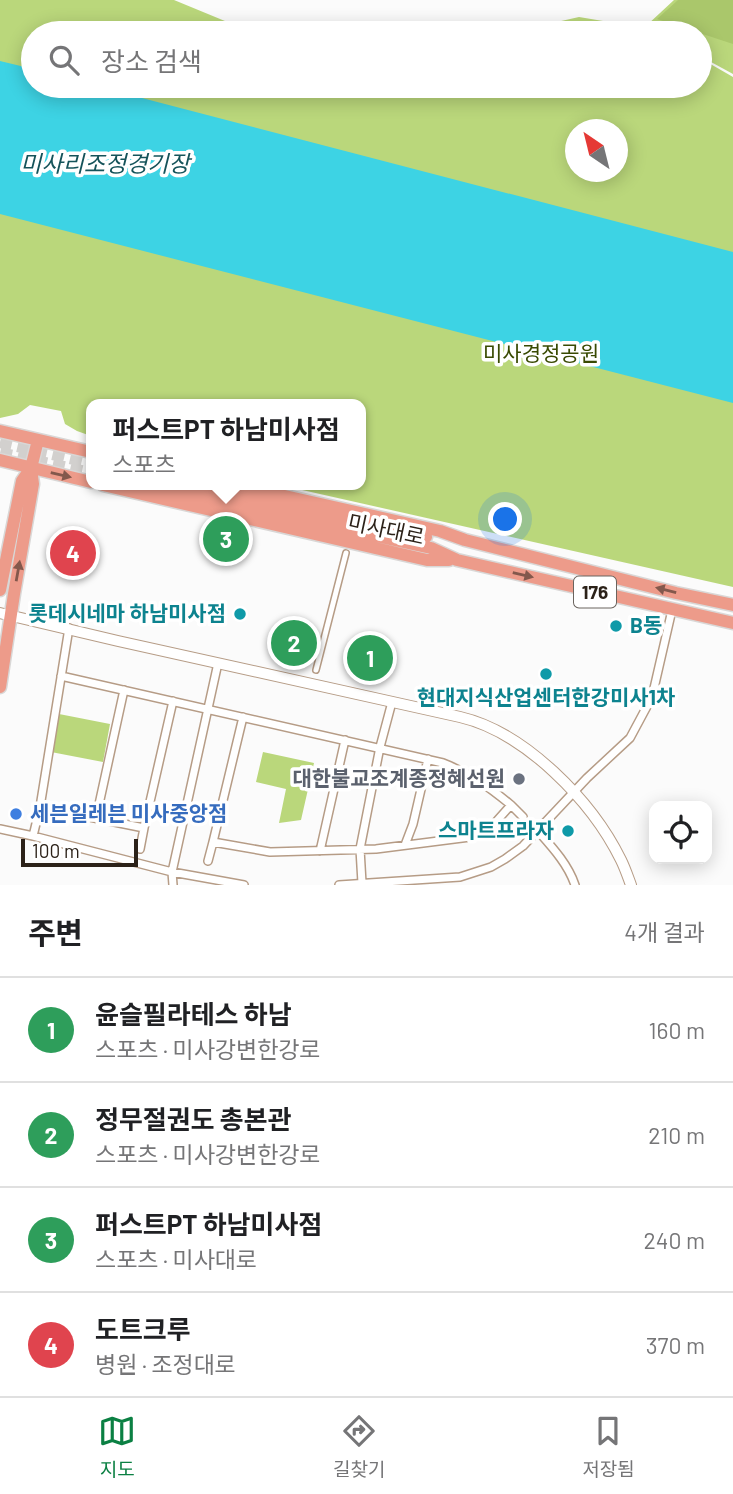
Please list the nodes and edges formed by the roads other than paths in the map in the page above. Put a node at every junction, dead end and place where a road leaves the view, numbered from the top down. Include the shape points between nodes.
1 (0, 431) edge
2 (38, 440) junction
3 (86, 451) edge
4 (0, 460) edge
5 (31, 468) junction
6 (86, 481) edge
7 (125, 490) edge
8 (165, 490) edge
9 (211, 490) edge
10 (258, 490) edge
11 (465, 540) junction
12 (346, 553) dead end
13 (457, 560) junction
14 (0, 590) edge
15 (733, 605) edge
16 (672, 610) junction
17 (5, 614) edge
18 (733, 623) edge
19 (69, 628) junction
20 (218, 663) junction
21 (316, 670) dead end
22 (61, 676) junction
23 (0, 687) edge
24 (124, 690) junction
25 (173, 701) junction
26 (391, 702) junction
27 (208, 709) junction
28 (243, 717) junction
29 (345, 740) junction
30 (380, 747) junction
31 (428, 759) junction
32 (574, 791) junction
33 (511, 805) junction
34 (40, 807) junction
35 (523, 817) dead end
36 (96, 818) junction
37 (144, 828) junction
38 (0, 829) edge
39 (537, 830) junction
40 (33, 836) junction
41 (213, 842) junction
42 (405, 845) junction
43 (140, 849) dead end
44 (360, 849) junction
45 (320, 851) junction
46 (208, 861) dead end
47 (173, 872) junction
48 (362, 883) junction
49 (173, 885) edge
50 (244, 885) edge
51 (339, 885) edge
52 (575, 885) edge
53 (631, 885) edge

1 - 2 main road
2 - 3 main road
2 - 5 main road
4 - 5 main road
5 -> 6 main road
5 - 14 main road via 22,481
17 -> 5 main road via 33,484
7 - 13 main road, 미사대로 via 427,559
8 - 13 main road, 미사대로 / 176 via 431,548
9 - 11 main road, 미사대로 / 176 via 434,538
10 - 11 main road, 미사대로
15 -> 11 main road, 미사대로 / 176
12 - 21 street
13 -> 16 main road, 미사대로 / 176
16 - 18 main road, 미사대로 / 176
16 - 32 street via 652,697 630,738
17 - 19 street
17 - 23 main road
19 - 20 street
19 - 22 street
20 - 26 street
20 - 27 street
22 - 24 street
22 - 34 street
24 - 25 street
24 - 36 street
25 - 27 street
25 - 37 street
26 - 30 street
26 - 32 street via 467,719 504,735
27 - 28 street
27 - 47 street
28 - 29 street
28 - 41 street
29 - 30 street
29 - 45 street
30 - 31 street
30 - 44 street
31 - 33 street via 487,784
31 - 42 street
32 - 39 street
32 - 53 street via 622,861
33 - 35 street
33 - 42 street via 494,824 470,837
34 - 36 street
34 - 40 street
36 - 37 street
37 - 43 street
38 - 40 street
39 - 48 street via 505,859 475,873
39 - 52 street via 559,855
40 - 47 street
41 - 45 street via 270,852
41 - 46 street
42 - 44 street
44 - 45 street
44 - 48 street
47 - 49 street
47 - 50 street
48 - 51 street

